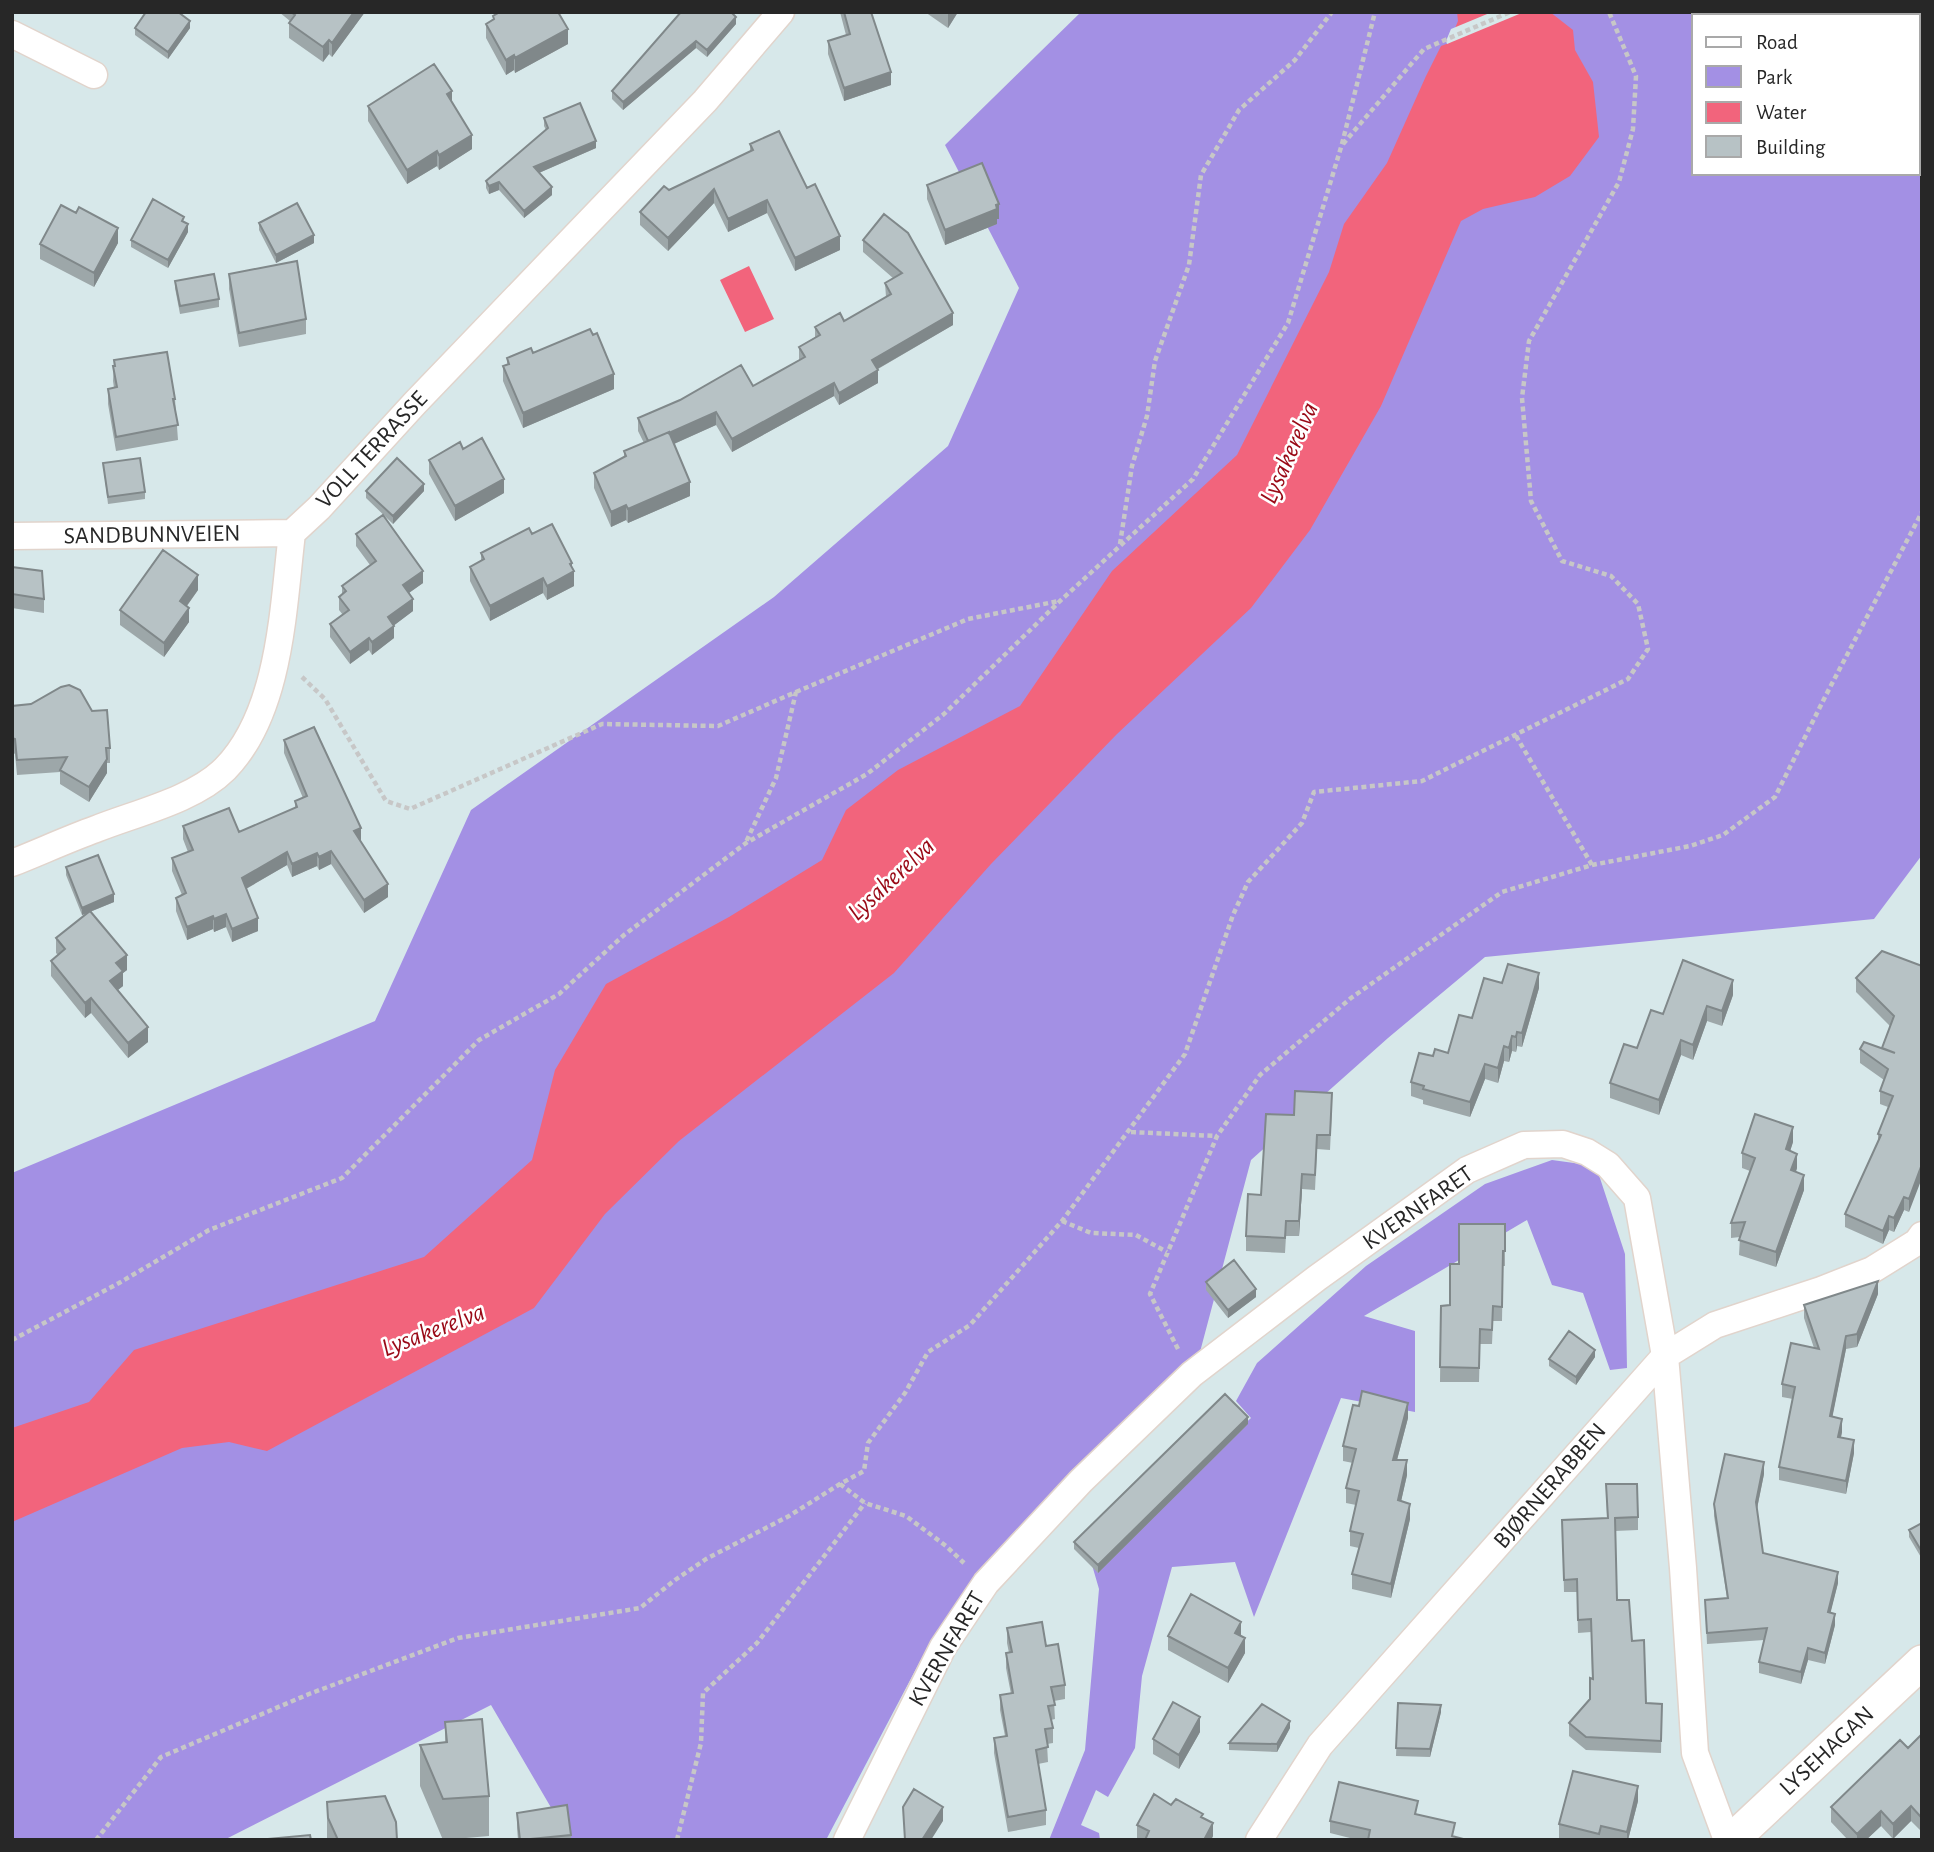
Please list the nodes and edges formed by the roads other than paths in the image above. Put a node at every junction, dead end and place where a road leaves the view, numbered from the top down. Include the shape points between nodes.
1 (781, 12) edge
2 (12, 34) edge
3 (94, 75) dead end
4 (292, 533) junction
5 (12, 536) edge
6 (12, 863) edge
7 (1922, 1235) edge
8 (1665, 1356) junction
9 (1922, 1662) edge
10 (847, 1840) edge
11 (1259, 1840) edge
12 (1730, 1840) edge

1 - 4 street, VOLL TERRASSE via 696,111
2 - 3 street
4 - 5 street, SANDBUNNVEIEN
4 - 6 street via 277,654 263,704 247,740 224,770 185,797
7 - 8 street, BJØRNERABBEN via 1872,1270 1715,1325
8 - 10 street, KVERNFARET via 1637,1198 1608,1165 1563,1144 1524,1145 1467,1170 1192,1374 1081,1481 986,1583 943,1647
8 - 11 street, BJØRNERABBEN via 1321,1745
8 - 12 street, KVERNFARET via 1695,1753
9 - 12 street, LYSEHAGAN

